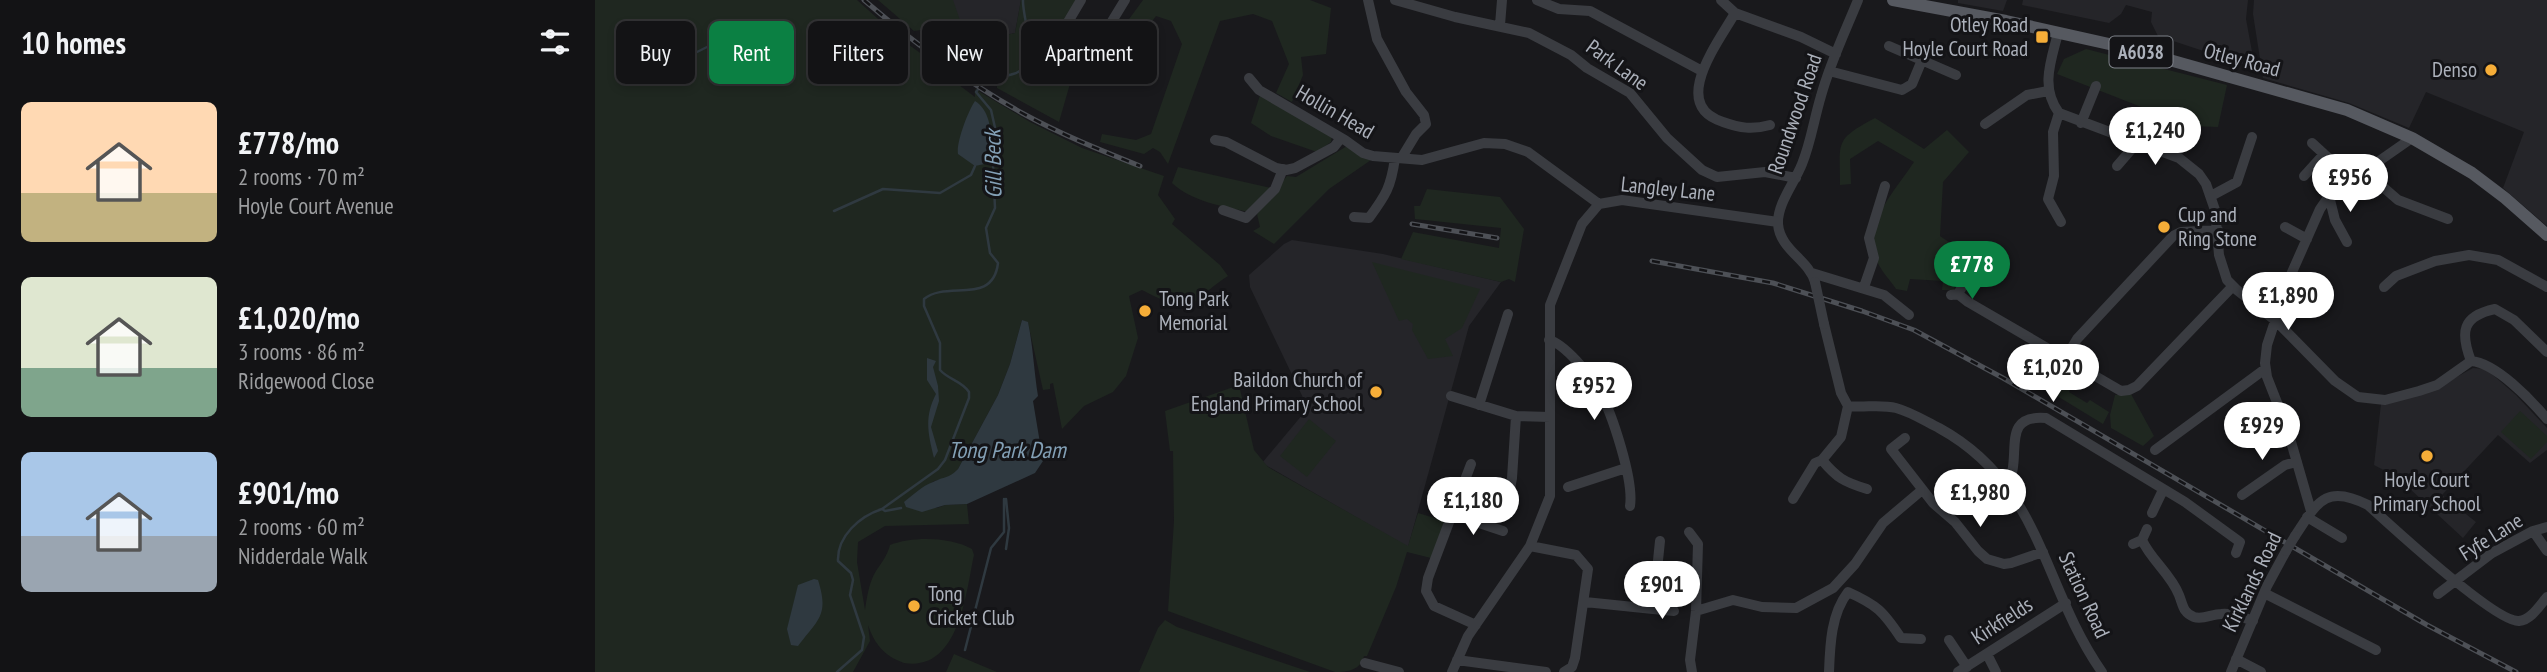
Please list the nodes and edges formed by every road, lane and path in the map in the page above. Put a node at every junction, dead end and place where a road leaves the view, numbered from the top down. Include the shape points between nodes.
1 (1081, 0) edge
2 (1125, 0) edge
3 (1368, 0) edge
4 (1395, 0) edge
5 (1502, 0) edge
6 (1537, 0) edge
7 (1721, 0) edge
8 (1858, 0) edge
9 (1893, 0) edge
10 (1735, 13) junction
11 (1069, 21) edge
12 (1112, 21) edge
13 (1500, 25) junction
14 (2059, 33) junction
15 (1889, 46) dead end
16 (1836, 54) junction
17 (1922, 60) junction
18 (1702, 71) junction
19 (1829, 71) junction
20 (1956, 75) dead end
21 (1248, 78) dead end
22 (2097, 86) dead end
23 (2048, 91) junction
24 (2059, 113) junction
25 (2081, 123) junction
26 (1985, 124) dead end
27 (1770, 125) dead end
28 (2252, 137) dead end
29 (1341, 138) junction
30 (2411, 138) junction
31 (1215, 140) dead end
32 (2312, 143) dead end
33 (2136, 144) junction
34 (2324, 154) junction
35 (1398, 158) junction
36 (2117, 166) dead end
37 (2369, 167) junction
38 (1283, 169) junction
39 (2304, 176) dead end
40 (1796, 178) junction
41 (2352, 178) junction
42 (1885, 186) dead end
43 (2211, 196) junction
44 (2329, 196) junction
45 (1599, 204) junction
46 (1223, 211) dead end
47 (1354, 217) dead end
48 (2448, 219) dead end
49 (1778, 222) junction
50 (2061, 222) dead end
51 (2285, 227) dead end
52 (2218, 230) junction
53 (2547, 235) edge
54 (2307, 239) junction
55 (2347, 242) dead end
56 (1970, 273) dead end
57 (1814, 277) junction
58 (2233, 286) junction
59 (1864, 287) junction
60 (2384, 287) dead end
61 (2547, 287) edge
62 (1508, 314) dead end
63 (1909, 315) dead end
64 (2276, 321) junction
65 (1549, 340) junction
66 (2547, 352) edge
67 (2065, 359) junction
68 (2471, 361) junction
69 (2265, 369) junction
70 (1451, 396) dead end
71 (1479, 405) junction
72 (1848, 406) junction
73 (1516, 416) junction
74 (1550, 417) junction
75 (2547, 419) edge
76 (1905, 438) dead end
77 (2155, 450) dead end
78 (1822, 460) junction
79 (2297, 462) junction
80 (1626, 468) junction
81 (1455, 471) dead end
82 (2007, 485) junction
83 (1568, 487) dead end
84 (1867, 489) dead end
85 (1922, 490) junction
86 (2163, 490) junction
87 (1509, 494) dead end
88 (2242, 495) dead end
89 (1793, 499) dead end
90 (1630, 506) dead end
91 (2152, 513) dead end
92 (1452, 514) junction
93 (2309, 514) junction
94 (1494, 515) dead end
95 (1490, 527) junction
96 (2547, 527) edge
97 (1503, 531) dead end
98 (2533, 531) junction
99 (1689, 532) dead end
100 (2140, 538) dead end
101 (2342, 538) dead end
102 (1660, 541) dead end
103 (1530, 546) junction
104 (2547, 551) edge
105 (2043, 552) junction
106 (2236, 553) dead end
107 (2456, 582) junction
108 (2265, 593) junction
109 (2438, 594) dead end
110 (2547, 597) edge
111 (1585, 602) junction
112 (2066, 603) junction
113 (1653, 609) junction
114 (1674, 611) dead end
115 (1696, 611) junction
116 (2253, 621) junction
117 (1476, 625) junction
118 (1921, 639) dead end
119 (1949, 640) dead end
120 (2376, 650) dead end
121 (1987, 654) junction
122 (2236, 659) junction
123 (1457, 660) junction
124 (1365, 663) dead end
125 (1963, 669) edge
126 (1568, 670) edge
127 (1399, 672) edge
128 (1452, 672) edge
129 (1546, 672) edge
130 (1583, 672) edge
131 (1692, 672) edge
132 (1829, 672) edge
133 (1996, 672) edge
134 (2102, 672) edge
135 (2231, 672) edge
136 (2261, 672) edge

1 - 11 street
2 - 12 street
3 - 35 street via 1377,39 1406,92 1425,114 1426,124
4 - 13 street, Park Lane via 1455,18
5 - 13 street
6 - 18 street via 1559,9 1590,11
7 - 10 street
8 - 16 street, Roundwood Road
9 - 14 main road, Otley Road / A6038
10 - 16 street
10 - 18 street
13 - 40 street, Park Lane via 1529,33 1630,93 1667,138 1702,170 1717,177 1765,172
14 - 23 street
14 - 30 main road, Otley Road / A6038 via 2305,97
15 - 17 street
16 - 19 street, Roundwood Road
17 - 19 street via 1912,84 1902,90
17 - 20 street
18 - 27 street via 1697,91 1700,107 1710,118 1747,130
19 - 40 street, Roundwood Road
21 - 29 street, Hollin Head via 1259,90
22 - 25 street
23 - 24 street
23 - 26 street via 2027,95
24 - 25 street
24 - 50 street via 2053,132 2055,176 2048,199
25 - 33 street
28 - 43 street via 2237,182
29 - 35 street, Hollin Head via 1363,153
29 - 38 street via 1334,148 1295,168
30 - 37 street
30 - 53 main road, Otley Road / A6038 via 2489,185
31 - 38 street
32 - 34 street
33 - 36 street
33 - 43 street via 2179,158 2206,184
34 - 39 street
34 - 41 street
35 - 45 street, Hollin Head via 1422,160 1484,143 1505,144 1528,152
35 - 47 street via 1391,184 1369,218
37 - 41 street
37 - 48 street via 2398,200
38 - 46 street via 1275,189 1247,218
40 - 49 street, Roundwood Road
41 - 44 street
42 - 59 street via 1869,238 1874,258
43 - 52 street
44 - 54 street
44 - 55 street
45 - 49 street, Langley Lane via 1622,200
45 - 65 street, Langley Lane via 1582,224 1550,305
49 - 57 street via 1791,252
51 - 54 street
52 - 58 street via 2223,271
52 - 67 street via 2173,236 2077,339
54 - 64 street
56 - 67 street via 1954,294
57 - 59 street
57 - 72 street, bridge
58 - 64 street
58 - 67 street via 2129,390 2116,390
59 - 63 street via 1884,295
60 - 61 street via 2396,276 2435,261 2469,255 2498,260
62 - 71 street
64 - 68 street via 2335,381 2358,397 2372,400 2437,385
64 - 69 street
65 - 74 street, Langley Lane
65 - 80 street via 1557,342 1598,388
66 - 68 street via 2514,320 2495,309 2470,320 2464,333
68 - 75 street via 2496,371
69 - 77 street
69 - 79 street
70 - 71 street
71 - 73 street
72 - 78 street via 1841,437
72 - 82 street, Station Road via 1893,408 1919,417 1957,438
73 - 74 street
73 - 87 street
74 - 103 street, Langley Lane via 1550,496
76 - 85 street via 1891,449
78 - 84 street via 1833,474
78 - 89 street via 1815,463
79 - 88 street via 2285,465
79 - 93 street
80 - 83 street
80 - 90 street
81 - 92 street via 1469,470
82 - 86 street via 2015,468 2016,431 2022,422 2036,417 2054,422
82 - 105 street, Station Road
85 - 105 street via 1987,559 2004,564
85 - 115 street via 1883,523 1833,588 1796,608 1733,600
86 - 91 street
86 - 106 street via 2240,542
92 - 95 street
92 - 117 street via 1428,578 1427,597 1439,609
93 - 101 street
93 - 107 street via 2327,497 2351,496 2368,505
93 - 108 street, Kirklands Road, bridge
94 - 95 street
95 - 97 street
96 - 98 street, Fyfe Lane
98 - 104 street
98 - 107 street, Fyfe Lane via 2492,553
99 - 115 street via 1698,544
100 - 116 street via 2175,587 2183,610 2197,618 2225,613
102 - 113 street
103 - 111 street via 1576,555 1584,561 1588,569
103 - 117 street, Langley Lane
105 - 112 street, Station Road
107 - 109 street, Fyfe Lane
107 - 110 street via 2510,620 2519,621 2535,612
108 - 116 street, Kirklands Road
108 - 120 street
111 - 113 street
111 - 126 street
112 - 121 street, Kirkfields
112 - 134 street, Station Road
113 - 114 street
115 - 131 street
116 - 122 street, Kirklands Road
117 - 123 street, Langley Lane
118 - 132 street via 1901,638 1884,612 1848,592 1830,638
119 - 125 street
121 - 125 street, Kirkfields
121 - 133 street
122 - 135 street, Kirklands Road
122 - 136 street
123 - 128 street, Langley Lane
123 - 129 street
124 - 127 street
126 - 130 street

